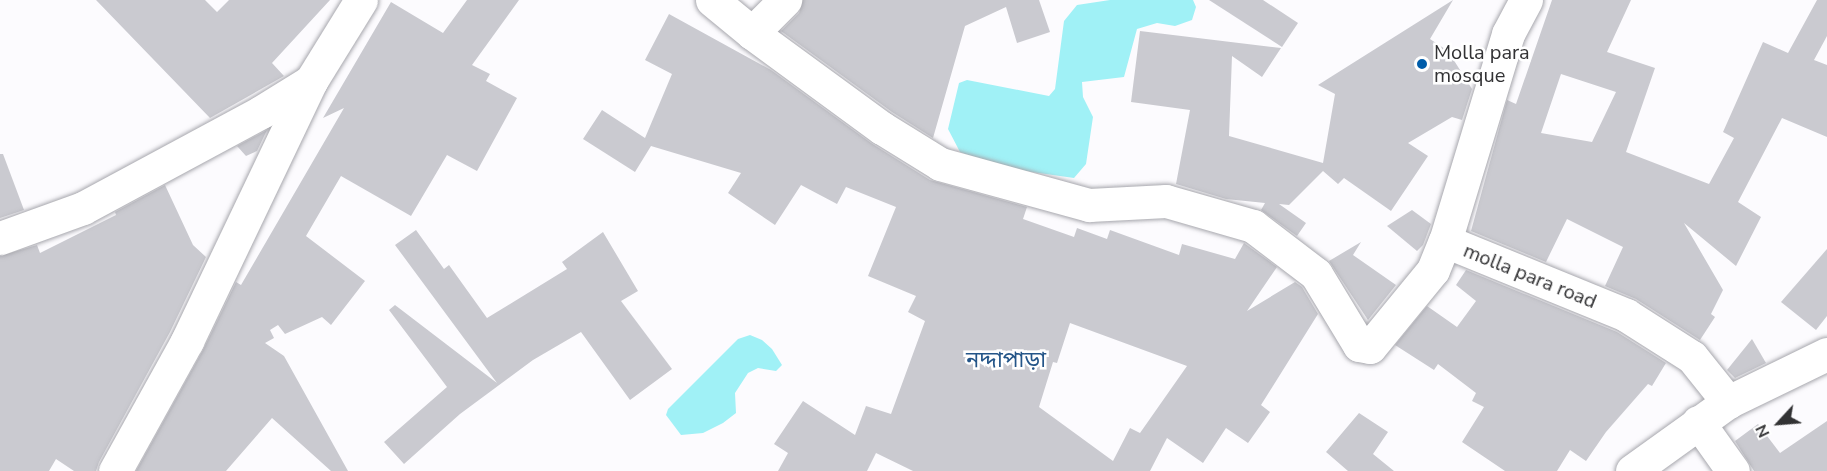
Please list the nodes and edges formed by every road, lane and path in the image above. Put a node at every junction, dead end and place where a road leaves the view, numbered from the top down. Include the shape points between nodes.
1 (361, 0) edge
2 (712, 0) edge
3 (785, 0) edge
4 (1526, 0) edge
5 (752, 33) junction
6 (312, 81) junction
7 (0, 238) edge
8 (1445, 242) junction
9 (1827, 354) edge
10 (1728, 402) junction
11 (1698, 422) junction
12 (115, 471) edge
13 (1632, 471) edge
14 (1733, 471) edge

1 - 6 street
2 - 5 street
3 - 5 street
4 - 8 street, molla para road via 1508,34
5 - 8 street via 882,128 940,164 1089,205 1166,201 1253,226 1316,274 1359,345 1370,347 1432,270
6 - 7 street via 83,208
6 - 12 street via 187,342
8 - 10 street, molla para road via 1626,315 1692,357
9 - 10 street
10 - 11 street
11 - 13 street
11 - 14 street

